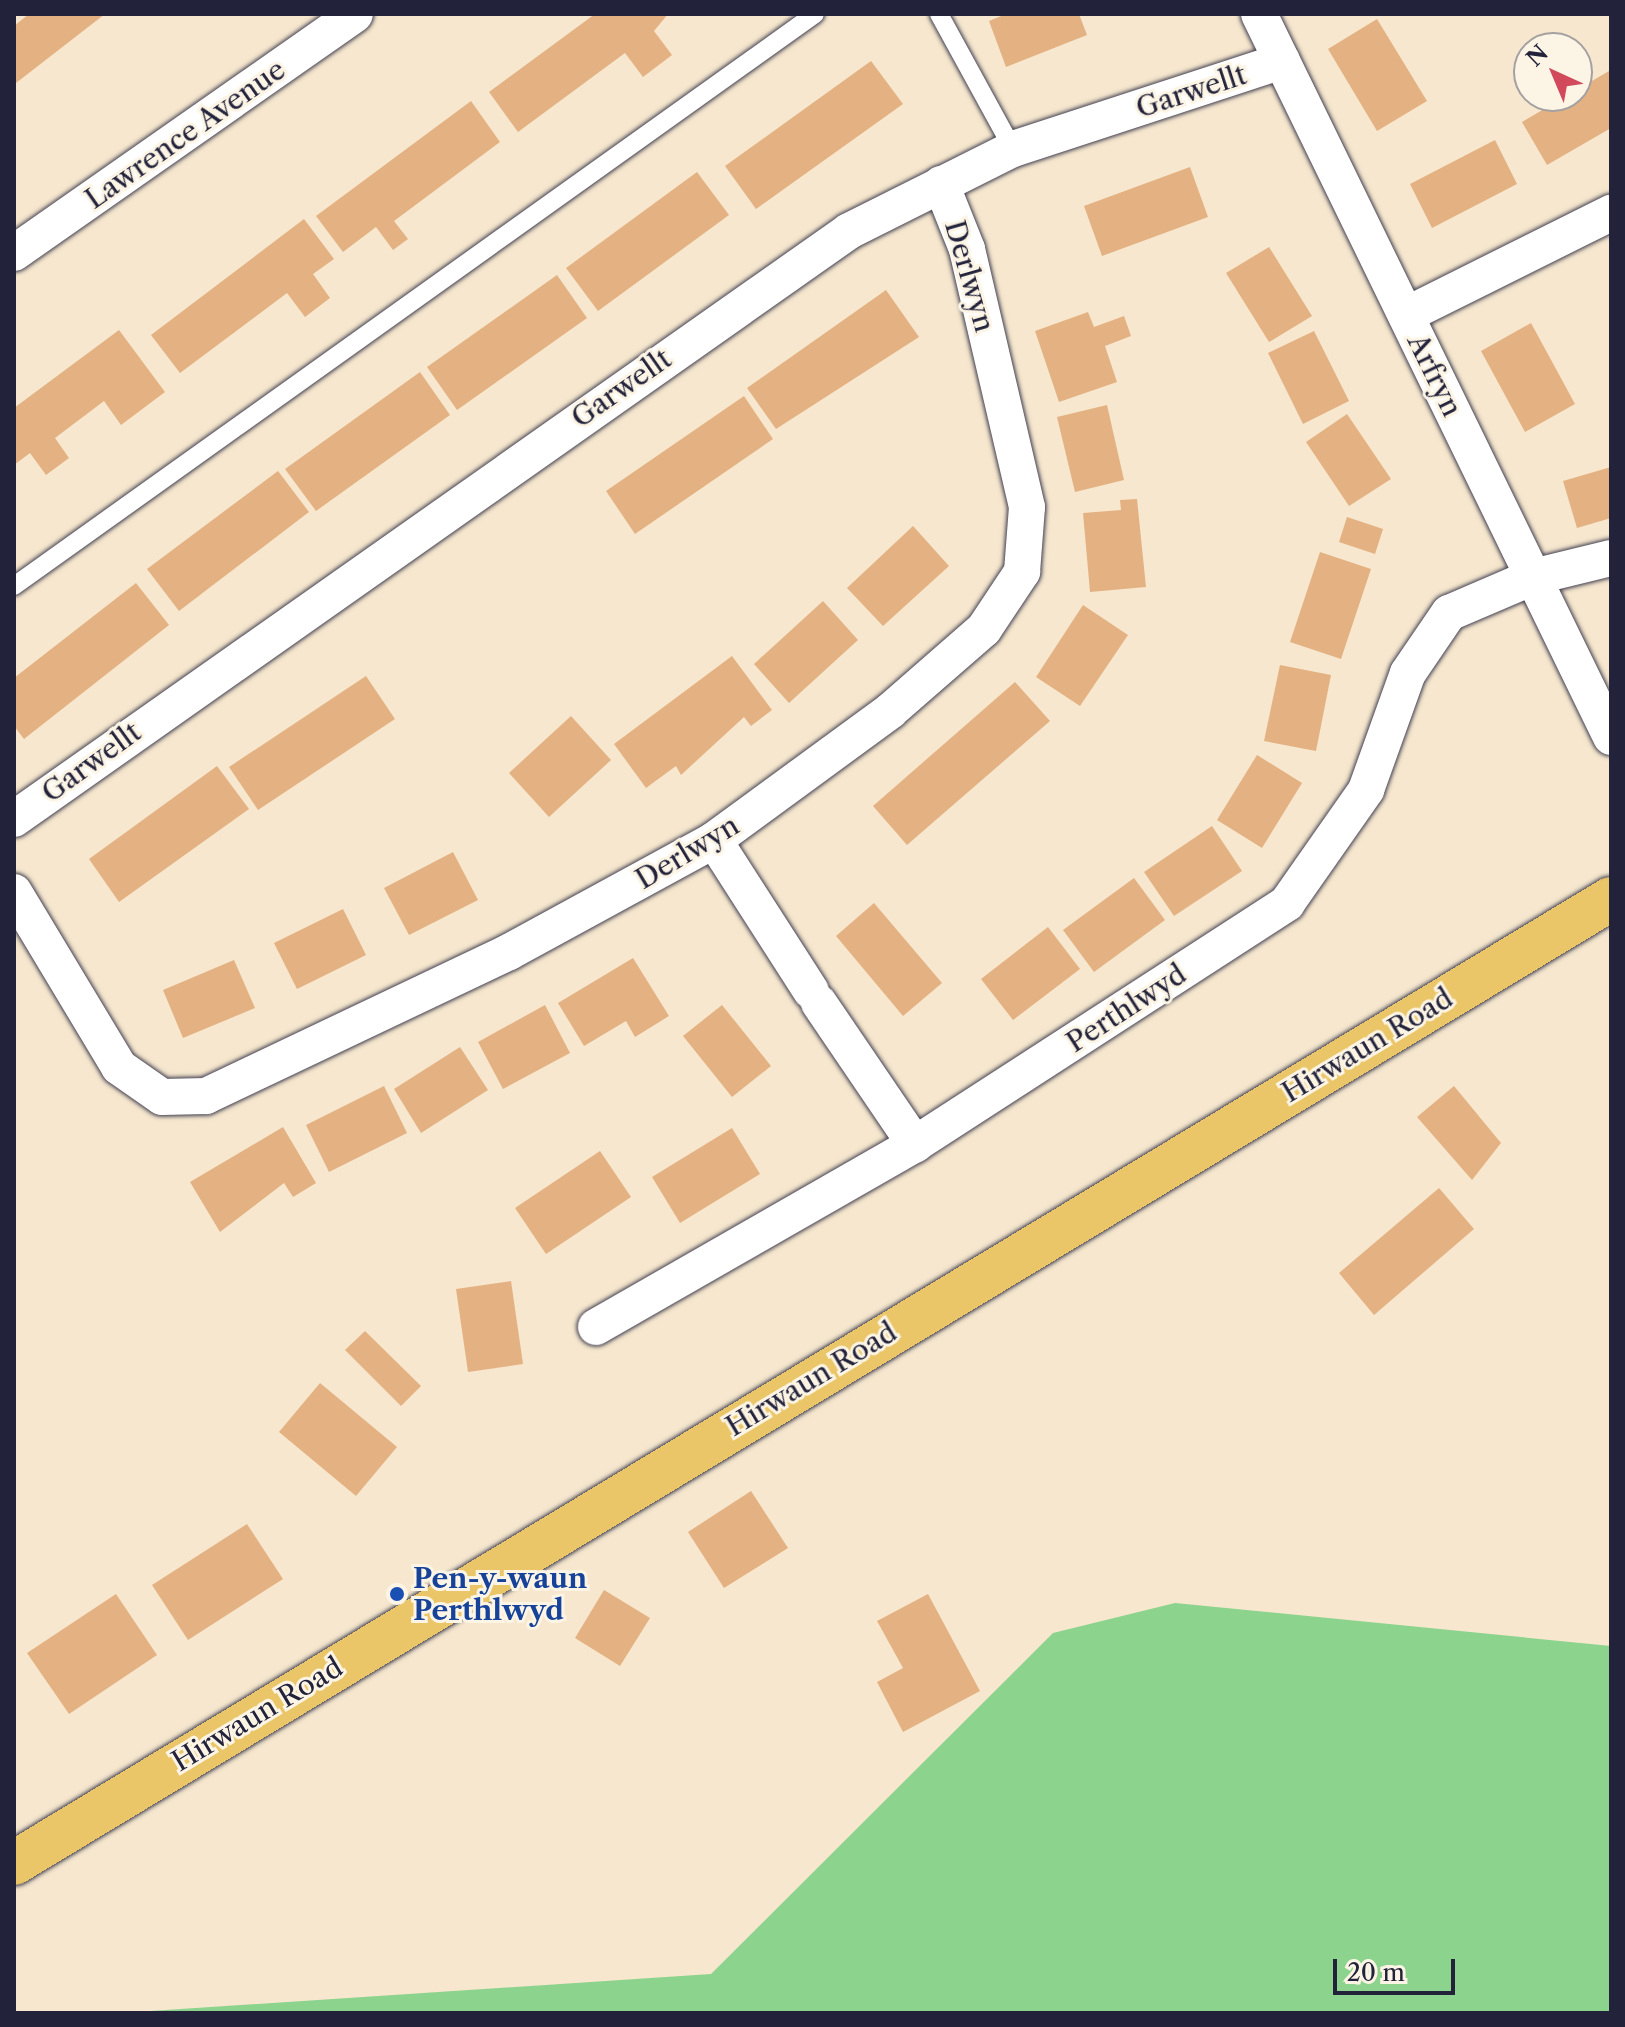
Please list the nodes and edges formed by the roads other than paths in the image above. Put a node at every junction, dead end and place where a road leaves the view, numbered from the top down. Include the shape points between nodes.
1 (355, 14) edge
2 (815, 14) edge
3 (939, 14) edge
4 (1259, 14) edge
5 (1282, 61) junction
6 (1013, 149) junction
7 (941, 184) junction
8 (1611, 213) edge
9 (14, 253) edge
10 (1406, 315) junction
11 (1611, 558) edge
12 (1533, 577) junction
13 (14, 586) edge
14 (1611, 737) edge
15 (14, 819) edge
16 (714, 840) junction
17 (14, 892) edge
18 (1611, 899) edge
19 (915, 1144) junction
20 (596, 1327) dead end
21 (14, 1863) edge

1 - 9 street, Lawrence Avenue
2 - 13 lane
3 - 6 lane
4 - 5 street, Arfryn
5 - 6 street, Garwellt
5 - 10 street, Arfryn
6 - 7 street, Garwellt
7 - 15 street, Garwellt via 785,274
7 - 16 street, Derlwyn via 967,249 1027,507 1022,572 984,629 890,711
8 - 10 street
10 - 12 street, Arfryn
11 - 12 street, Perthlwyd
12 - 14 street, Arfryn
12 - 19 street, Perthlwyd via 1449,613 1408,673 1366,790 1287,903
16 - 17 street, Derlwyn via 509,952 206,1096 162,1097 119,1067
16 - 19 street
18 - 21 main road, Hirwaun Road
19 - 20 street, Perthlwyd

